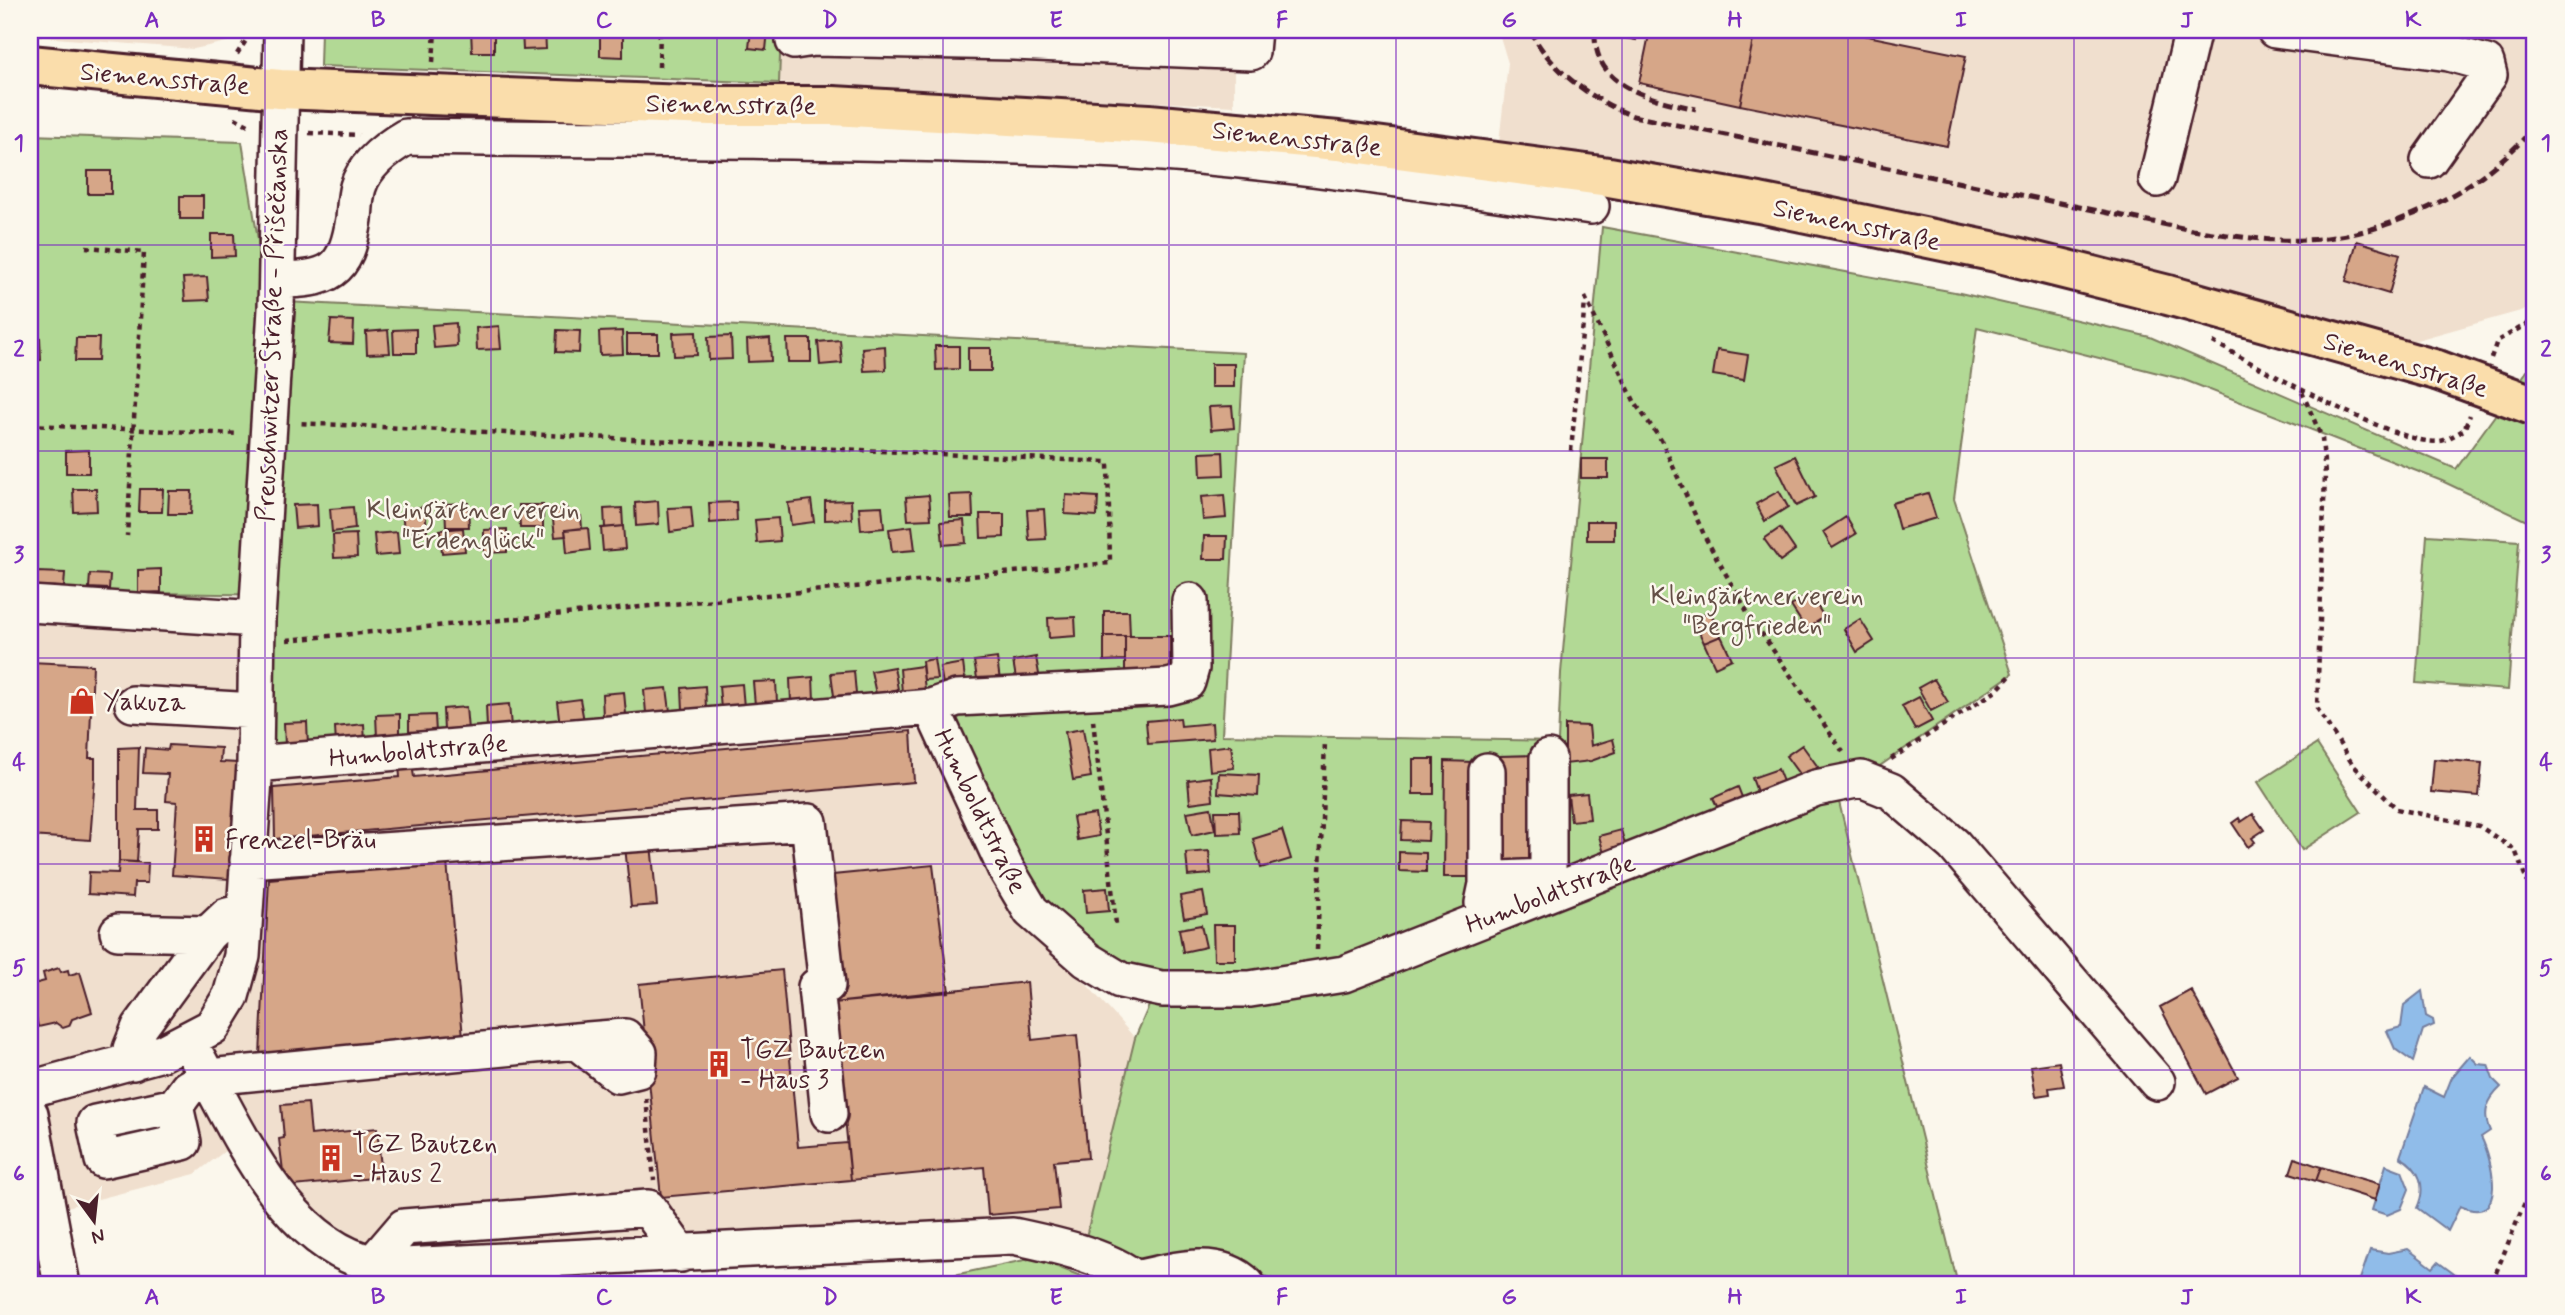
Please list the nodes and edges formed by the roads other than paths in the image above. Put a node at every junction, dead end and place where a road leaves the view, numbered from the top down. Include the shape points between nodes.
1 (282, 30) edge
2 (1253, 30) edge
3 (2193, 30) edge
4 (2275, 30) edge
5 (794, 41) dead end
6 (2451, 41) edge
7 (30, 65) edge
8 (280, 89) junction
9 (2429, 160) dead end
10 (2157, 178) dead end
11 (1591, 206) dead end
12 (277, 280) junction
13 (2535, 405) edge
14 (1190, 601) dead end
15 (30, 604) edge
16 (257, 631) junction
17 (133, 704) dead end
18 (931, 707) junction
19 (255, 711) junction
20 (1548, 758) dead end
21 (255, 764) junction
22 (1488, 771) dead end
23 (248, 860) junction
24 (1487, 884) junction
25 (244, 912) junction
26 (1484, 919) junction
27 (118, 932) dead end
28 (208, 933) junction
29 (188, 1041) junction
30 (133, 1062) junction
31 (638, 1070) road end
32 (209, 1077) junction
33 (2157, 1082) dead end
34 (30, 1089) edge
35 (175, 1105) dead end
36 (30, 1114) edge
37 (829, 1114) dead end
38 (681, 1254) junction
39 (382, 1270) edge
40 (1139, 1282) edge
41 (62, 1285) edge
42 (1247, 1285) edge

1 - 8 street, Preuschwitzer Straße - Přišečanska
2 - 5 street via 1251,52 1013,42
3 - 10 street
4 - 6 street
6 - 9 street via 2486,62 2489,75
7 - 8 main road, Siemensstraße
8 - 12 street, Preuschwitzer Straße - Přišečanska
8 - 13 main road, Siemensstraße, bridge via 712,106 833,106 1149,124 1352,142 1623,179 1996,252 2438,370
11 - 12 street via 1310,168 1101,150 406,136 387,148 358,186 352,234 342,262 330,273
12 - 16 street, Preuschwitzer Straße - Přišečanska
14 - 18 street via 1187,682 1168,687 957,698
15 - 16 street
16 - 19 street
17 - 19 street
18 - 21 street, Humboldtstraße
18 - 26 street, Humboldtstraße via 1005,867 1031,911 1059,939 1120,980 1162,989 1250,989 1316,980 1344,974
19 - 21 street
20 - 24 street via 1548,877 1502,878
21 - 23 street
22 - 24 street
23 - 25 street
23 - 37 street via 809,822 827,985 816,987
24 - 26 street
25 - 28 street via 227,916
25 - 29 street via 242,956 231,996 212,1027
26 - 33 street, Humboldtstraße via 1816,788 1861,779 1892,791 1954,845
27 - 28 street
28 - 30 street via 140,1027 131,1049
29 - 30 street
29 - 32 street
30 - 34 street
31 - 32 street via 639,1053 625,1037
32 - 35 street via 188,1088
32 - 39 street via 276,1196 300,1223 327,1243
36 - 41 street
38 - 39 street
38 - 39 street via 648,1208 404,1227
38 - 40 street via 1013,1236 1058,1246
40 - 42 street via 1180,1270 1217,1269 1234,1274

